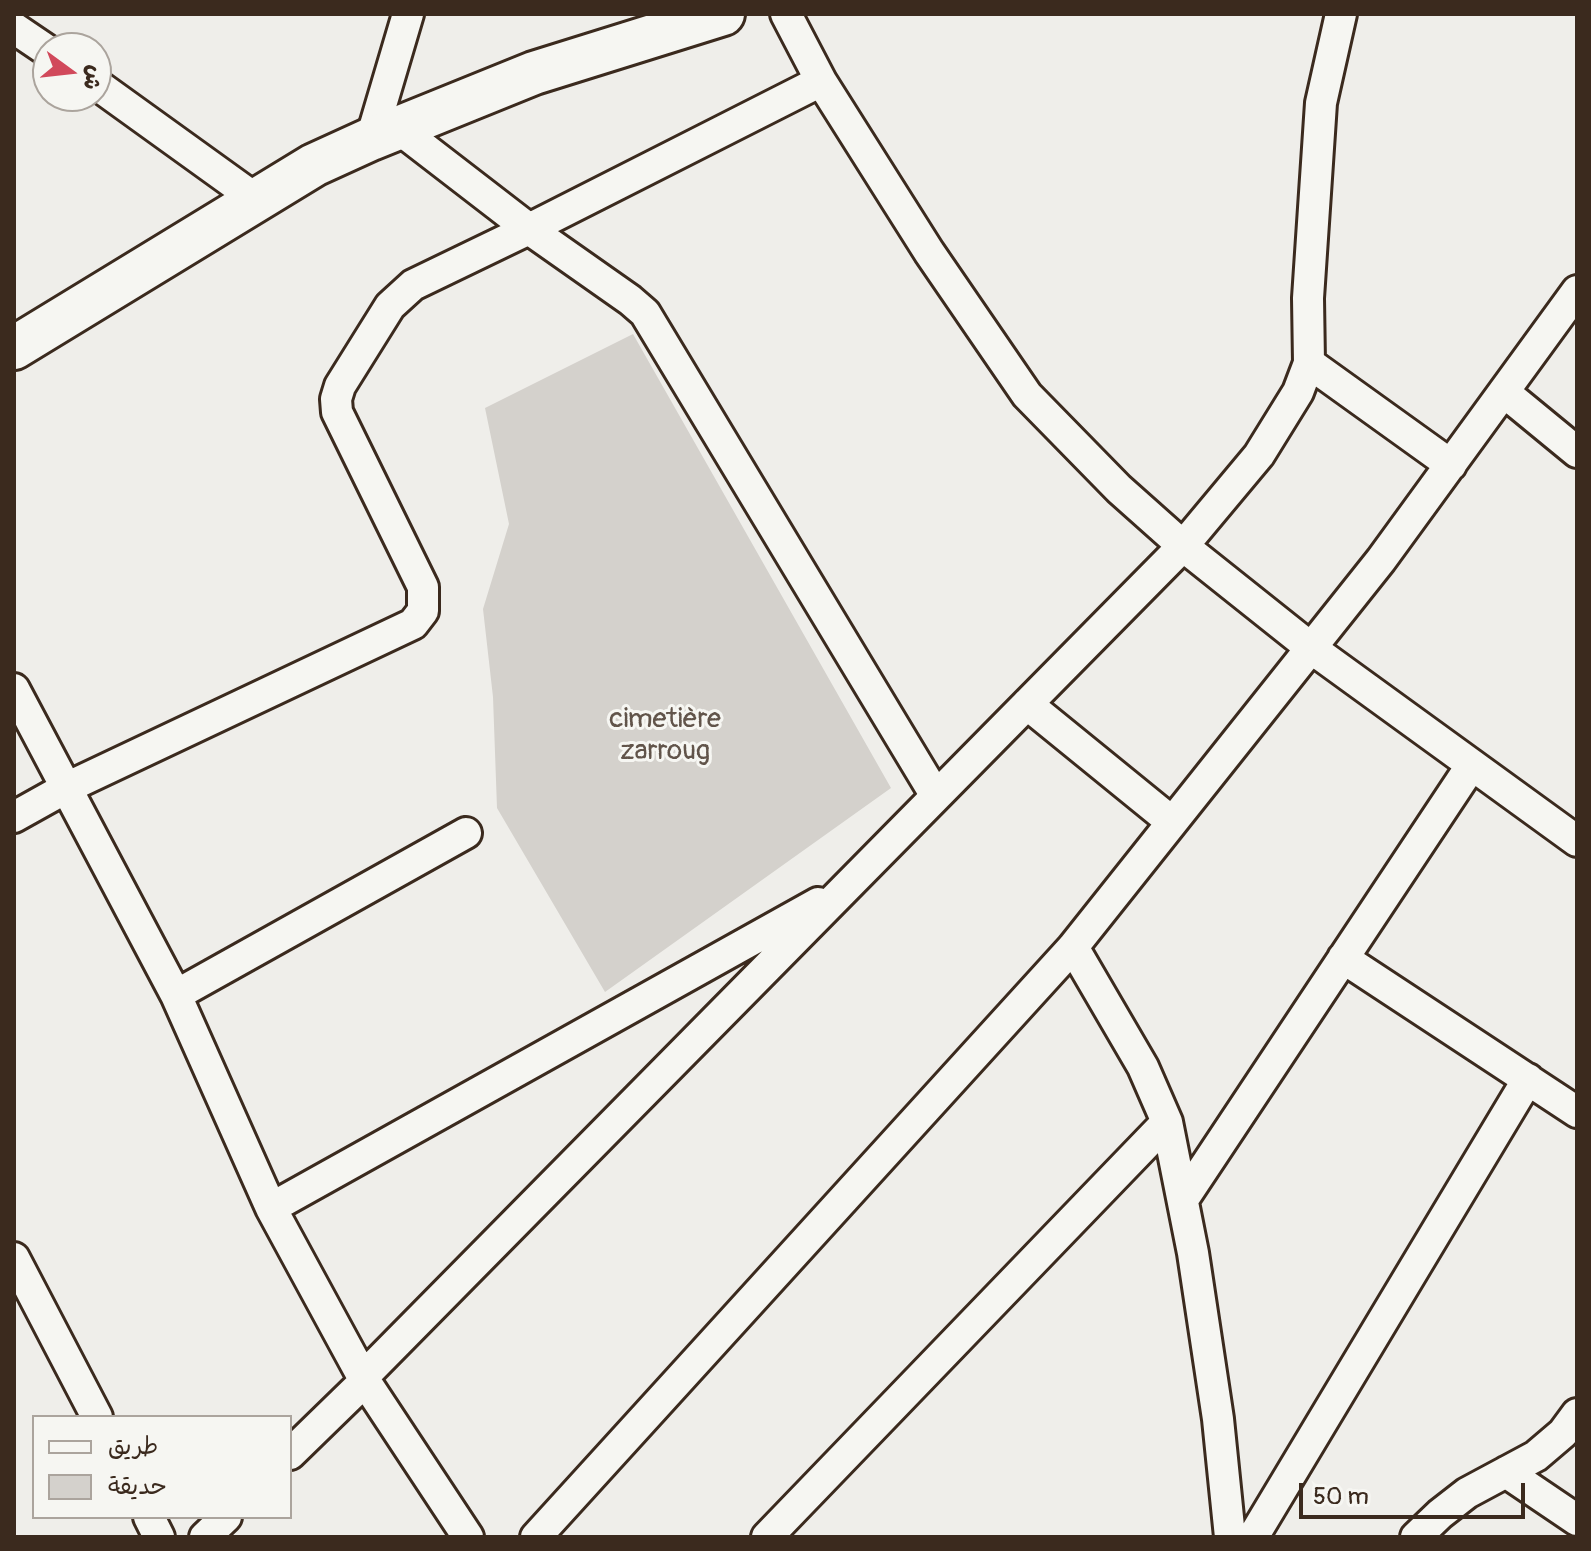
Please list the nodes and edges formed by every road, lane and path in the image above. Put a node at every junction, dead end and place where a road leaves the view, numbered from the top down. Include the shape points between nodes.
1 (408, 14) edge
2 (723, 14) edge
3 (786, 14) edge
4 (1341, 14) edge
5 (649, 26) edge
6 (14, 28) edge
7 (32, 40) edge
8 (821, 81) junction
9 (112, 96) edge
10 (384, 134) junction
11 (257, 200) junction
12 (529, 229) junction
13 (1577, 291) edge
14 (14, 348) edge
15 (1309, 363) junction
16 (1504, 392) junction
17 (1577, 452) edge
18 (1451, 465) junction
19 (1183, 546) junction
20 (1311, 648) junction
21 (14, 689) edge
22 (1027, 704) junction
23 (1471, 766) junction
24 (66, 788) junction
25 (936, 796) junction
26 (14, 817) edge
27 (1172, 822) junction
28 (1574, 831) edge
29 (466, 833) dead end
30 (848, 886) junction
31 (1073, 947) junction
32 (1343, 958) junction
33 (176, 995) junction
34 (1528, 1079) junction
35 (1577, 1112) edge
36 (1167, 1122) junction
37 (1184, 1198) junction
38 (271, 1208) junction
39 (14, 1258) edge
40 (364, 1379) junction
41 (1577, 1414) edge
42 (96, 1415) edge
43 (292, 1452) edge
44 (1506, 1472) junction
45 (150, 1519) edge
46 (224, 1519) edge
47 (1577, 1520) edge
48 (159, 1537) edge
49 (205, 1537) edge
50 (468, 1537) edge
51 (536, 1537) edge
52 (767, 1537) edge
53 (1230, 1537) edge
54 (1253, 1537) edge
55 (1416, 1537) edge

1 - 10 street
2 - 5 street
3 - 8 street
4 - 15 street via 1321,103
5 - 10 street
6 - 7 street
8 - 12 street
8 - 19 street via 1027,395
9 - 11 street
10 - 11 street via 314,165
10 - 12 street
11 - 14 street
12 - 24 street via 413,285 390,306 336,399 343,429 423,587 423,611 413,624
12 - 25 street via 645,313
13 - 16 street
15 - 18 street
15 - 19 street via 1298,392 1259,455
16 - 17 street
16 - 18 street
18 - 20 street
19 - 20 street
19 - 22 street
20 - 23 street
20 - 27 street
21 - 24 street
22 - 25 street
22 - 27 street
23 - 28 street
23 - 32 street
24 - 26 street
24 - 33 street
25 - 30 street
27 - 31 street
29 - 33 street
30 - 38 street
30 - 40 street
31 - 36 street via 1143,1067
31 - 51 street
32 - 34 street
32 - 37 street
33 - 38 street
34 - 35 street
34 - 54 street
36 - 37 street
36 - 52 street
37 - 53 street
38 - 40 street
39 - 42 street
40 - 43 street
40 - 50 street
41 - 44 street via 1550,1446
44 - 47 street
44 - 55 street via 1467,1493
45 - 48 street
46 - 49 street

